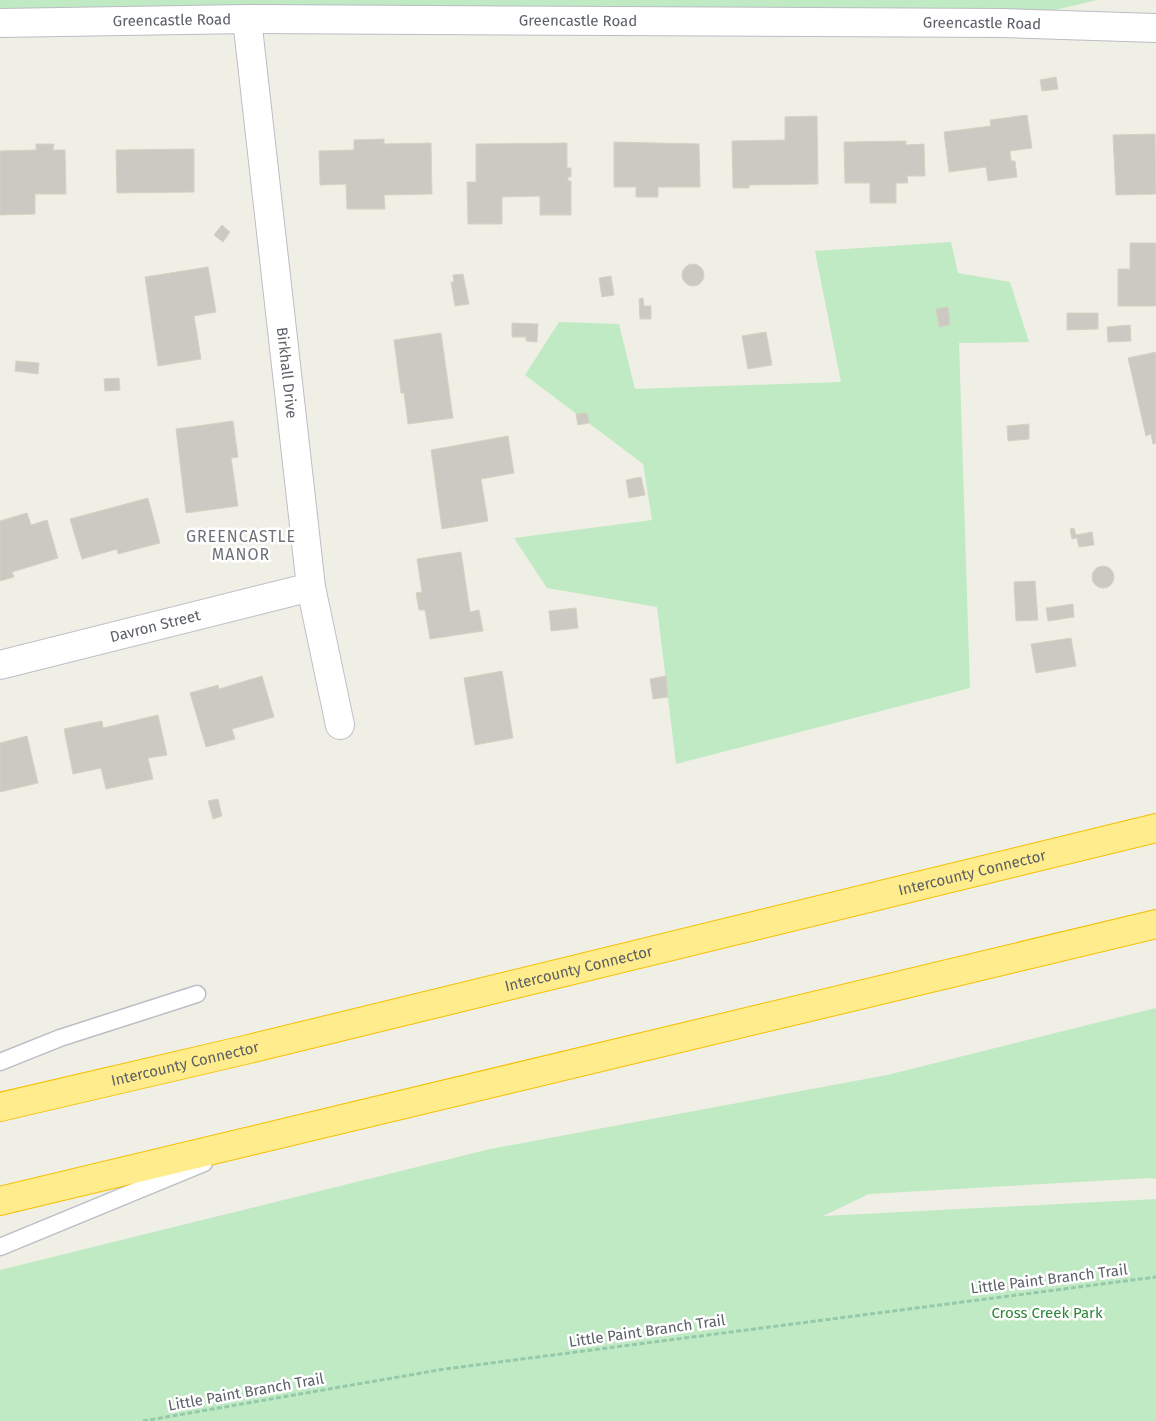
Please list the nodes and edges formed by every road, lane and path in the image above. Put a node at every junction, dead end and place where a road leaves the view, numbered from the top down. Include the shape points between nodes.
1 (247, 19) junction
2 (0, 23) edge
3 (1156, 28) edge
4 (312, 587) junction
5 (0, 665) edge
6 (340, 725) dead end
7 (1156, 828) edge
8 (1156, 924) edge
9 (197, 994) dead end
10 (0, 1062) edge
11 (0, 1107) edge
12 (259, 1139) junction
13 (0, 1201) edge
14 (0, 1247) edge
15 (1156, 1277) edge
16 (143, 1421) edge

1 - 2 street, Greencastle Road
1 - 3 street, Greencastle Road via 1001,23
1 - 4 street, Birkhall Drive
4 - 5 street, Davron Street
4 - 6 street, Birkhall Drive
7 - 11 highway, Intercounty Connector
8 - 12 highway
9 - 10 lane via 60,1038
12 - 13 highway
12 - 14 lane
15 - 16 path, Little Paint Branch Trail via 444,1370

